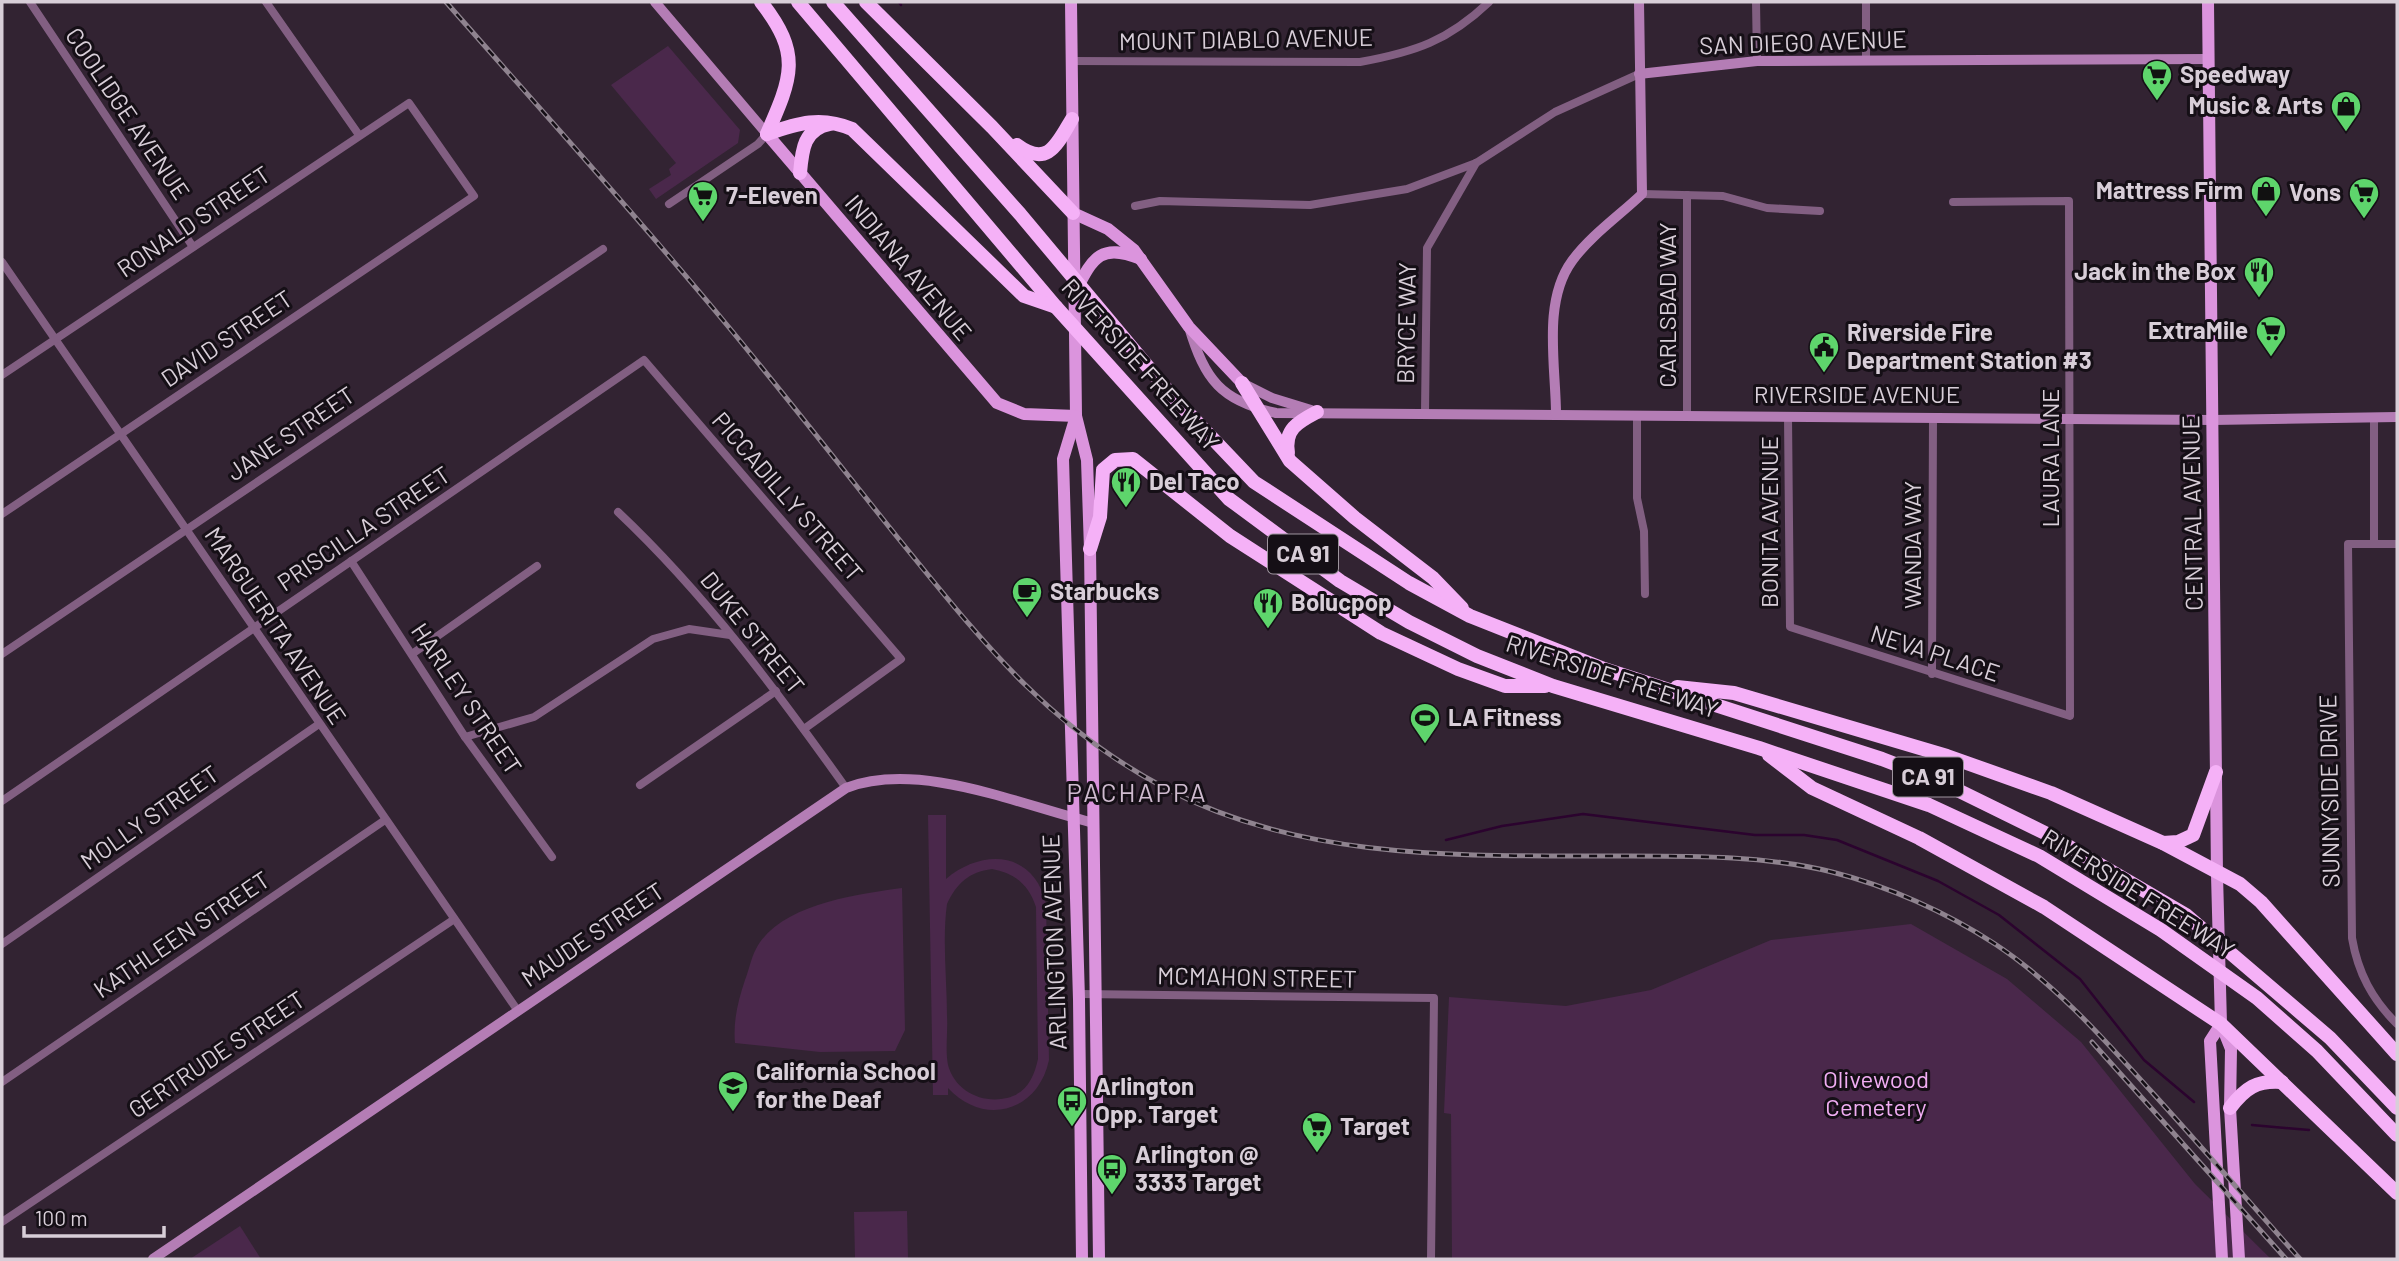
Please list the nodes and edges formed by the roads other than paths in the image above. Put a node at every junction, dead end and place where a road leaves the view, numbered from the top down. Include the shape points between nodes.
1 (30, 2) edge
2 (266, 2) edge
3 (655, 2) edge
4 (761, 2) edge
5 (798, 2) edge
6 (833, 2) edge
7 (866, 2) edge
8 (1071, 2) edge
9 (1489, 2) edge
10 (1639, 2) edge
11 (1756, 2) edge
12 (1866, 2) edge
13 (2208, 2) edge
14 (2208, 59) junction
15 (1866, 60) junction
16 (1071, 61) junction
17 (1758, 61) junction
18 (1639, 74) junction
19 (1072, 119) junction
20 (837, 123) junction
21 (992, 127) junction
22 (767, 134) junction
23 (359, 135) junction
24 (1476, 163) junction
25 (800, 173) junction
26 (1642, 194) junction
27 (1687, 195) junction
28 (474, 196) joint
29 (1953, 202) dead end
30 (668, 204) dead end
31 (1135, 206) dead end
32 (1820, 211) dead end
33 (1073, 213) junction
34 (193, 247) junction
35 (603, 248) dead end
36 (1141, 260) junction
37 (2, 262) edge
38 (1074, 294) junction
39 (1056, 307) junction
40 (1189, 327) junction
41 (55, 340) junction
42 (645, 360) joint
43 (2, 375) edge
44 (1242, 383) junction
45 (1260, 409) junction
46 (1317, 412) junction
47 (1425, 413) junction
48 (1556, 414) junction
49 (1076, 415) junction
50 (1687, 415) junction
51 (1636, 416) junction
52 (1788, 416) junction
53 (1933, 417) junction
54 (2070, 417) junction
55 (2374, 417) junction
56 (2397, 417) edge
57 (2213, 420) junction
58 (120, 434) junction
59 (1290, 461) junction
60 (618, 512) dead end
61 (2, 514) edge
62 (184, 528) junction
63 (2374, 544) junction
64 (2397, 544) edge
65 (1090, 549) junction
66 (351, 561) junction
67 (537, 566) dead end
68 (1645, 594) dead end
69 (1470, 616) junction
70 (1790, 626) joint
71 (253, 628) junction
72 (730, 635) junction
73 (2, 654) edge
74 (412, 654) junction
75 (1932, 674) junction
76 (1650, 685) junction
77 (1553, 687) junction
78 (776, 691) junction
79 (2070, 716) joint
80 (319, 724) junction
81 (804, 729) junction
82 (466, 737) junction
83 (1759, 748) junction
84 (2216, 772) junction
85 (640, 785) dead end
86 (846, 788) junction
87 (2, 801) edge
88 (1072, 818) junction
89 (385, 820) junction
90 (1094, 824) junction
91 (2163, 843) junction
92 (552, 857) dead end
93 (2217, 874) junction
94 (453, 920) junction
95 (2, 944) edge
96 (1079, 994) junction
97 (1096, 995) junction
98 (518, 1011) junction
99 (2221, 1024) junction
100 (2397, 1024) edge
101 (2397, 1054) edge
102 (2, 1082) edge
103 (2282, 1082) junction
104 (2230, 1108) junction
105 (2397, 1108) edge
106 (2397, 1135) edge
107 (2397, 1193) edge
108 (2, 1222) edge
109 (153, 1259) edge
110 (1082, 1259) edge
111 (1099, 1259) edge
112 (1431, 1259) edge
113 (2222, 1259) edge
114 (2239, 1259) edge

1 - 34 street, COOLIDGE AVENUE
2 - 23 street
3 - 22 street, INDIANA AVENUE
4 - 22 highway via 783,36 791,61 782,100
5 - 39 highway, RIVERSIDE FREEWAY / CA 91
6 - 69 highway, RIVERSIDE FREEWAY / CA 91 via 1102,309 1174,398 1254,482 1378,564
7 - 21 highway
8 - 16 main road, ARLINGTON AVENUE
9 - 16 street, MOUNT DIABLO AVENUE via 1438,42 1360,62
10 - 18 street
11 - 17 street
12 - 15 street
13 - 14 main road, CENTRAL AVENUE
14 - 15 street, SAN DIEGO AVENUE
14 - 57 main road, CENTRAL AVENUE
15 - 17 street, SAN DIEGO AVENUE
16 - 19 main road, ARLINGTON AVENUE
17 - 18 street, SAN DIEGO AVENUE
18 - 24 street, SAN DIEGO AVENUE via 1555,112
18 - 26 street
19 - 21 highway via 1054,148 1037,155
19 - 33 main road, ARLINGTON AVENUE
20 - 22 highway via 799,122
20 - 25 highway via 816,127 807,137
20 - 39 highway via 852,129 1024,296
21 - 33 highway
22 - 25 main road, INDIANA AVENUE
22 - 30 street
23 - 28 street, RONALD STREET via 410,103
23 - 34 street, RONALD STREET
24 - 31 street, SAN DIEGO AVENUE via 1407,189 1310,205 1160,201
24 - 47 street, BRYCE WAY via 1427,248
25 - 49 main road, INDIANA AVENUE via 998,403 1024,414
26 - 27 street
26 - 48 street via 1572,260 1560,282 1555,307
27 - 32 street
27 - 50 street, CARLSBAD WAY
28 - 58 street, DAVID STREET
29 - 54 street, LAURA LANE via 2069,201
33 - 36 main road, RIVERSIDE AVENUE via 1120,236
33 - 38 main road, ARLINGTON AVENUE
34 - 41 street, RONALD STREET
35 - 62 street, JANE STREET
36 - 38 main road via 1111,251 1098,256
36 - 40 main road, RIVERSIDE AVENUE
37 - 41 street, MARGUERITA AVENUE
38 - 49 main road, ARLINGTON AVENUE
39 - 77 highway, RIVERSIDE FREEWAY / CA 91 via 1229,499 1340,581 1420,628
40 - 44 main road, RIVERSIDE AVENUE
40 - 45 street, RIVERSIDE AVENUE via 1203,366 1218,388 1233,400
41 - 43 street, RONALD STREET
41 - 58 street, MARGUERITA AVENUE
42 - 66 street, PRISCILLA STREET
42 - 81 street, PICCADILLY STREET via 901,659
44 - 45 highway
44 - 46 street, RIVERSIDE AVENUE
45 - 46 street, RIVERSIDE AVENUE
45 - 59 highway
46 - 47 street, RIVERSIDE AVENUE
46 - 59 highway via 1290,430 1286,441
47 - 48 street, RIVERSIDE AVENUE
48 - 51 street, RIVERSIDE AVENUE
49 - 65 main road, ARLINGTON AVENUE via 1087,460
49 - 88 main road, ARLINGTON AVENUE via 1063,459
50 - 51 street, RIVERSIDE AVENUE
50 - 52 street, RIVERSIDE AVENUE
51 - 68 street, CARLSBAD WAY
52 - 53 street, RIVERSIDE AVENUE
52 - 70 street, BONITA AVENUE
53 - 54 street, RIVERSIDE AVENUE
53 - 75 street, WANDA WAY
54 - 57 street, RIVERSIDE AVENUE
54 - 79 street, LAURA LANE
55 - 56 street, RIVERSIDE AVENUE
55 - 57 street, RIVERSIDE AVENUE
55 - 63 street
57 - 84 main road, CENTRAL AVENUE
58 - 61 street, DAVID STREET
58 - 62 street, MARGUERITA AVENUE
59 - 69 highway via 1433,578
60 - 72 street, DUKE STREET via 664,555
62 - 71 street, MARGUERITA AVENUE
62 - 73 street, JANE STREET
63 - 64 street
63 - 100 street, SUNNYSIDE DRIVE via 2348,544 2352,938 2371,994
65 - 77 highway via 1100,517 1103,470 1115,460 1133,459 1230,536 1381,633 1505,686
65 - 90 main road, ARLINGTON AVENUE
66 - 71 street, PRISCILLA STREET
66 - 74 street, HARLEY STREET
67 - 74 street
69 - 76 highway, RIVERSIDE FREEWAY / CA 91
70 - 75 street, NEVA PLACE
71 - 80 street, MARGUERITA AVENUE
71 - 87 street, PRISCILLA STREET
72 - 78 street, DUKE STREET
72 - 82 street via 689,629 653,639 534,717
74 - 82 street, HARLEY STREET
75 - 79 street, NEVA PLACE
76 - 91 highway via 1734,693 1947,756 2051,793
76 - 105 highway, RIVERSIDE FREEWAY / CA 91 via 1882,759 1939,781 2049,835 2186,915 2330,1038
77 - 83 highway, RIVERSIDE FREEWAY / CA 91
78 - 81 street, DUKE STREET
78 - 85 street
80 - 89 street, MARGUERITA AVENUE
80 - 95 street, MOLLY STREET
81 - 86 street, DUKE STREET
82 - 92 street, HARLEY STREET
83 - 99 highway via 1812,788 1919,838 2044,907
83 - 106 highway, RIVERSIDE FREEWAY / CA 91 via 1929,805 2039,856 2161,930 2257,998 2317,1051
84 - 91 highway via 2193,835
84 - 93 main road, CENTRAL AVENUE
86 - 88 street, MAUDE STREET via 883,779 936,782
86 - 98 street, MAUDE STREET
88 - 90 street, MAUDE STREET
88 - 96 main road, ARLINGTON AVENUE
89 - 94 street, MARGUERITA AVENUE
89 - 102 street, KATHLEEN STREET
90 - 97 main road, ARLINGTON AVENUE
91 - 93 highway
93 - 99 main road, CENTRAL AVENUE
93 - 101 highway via 2240,884 2261,902
94 - 98 street, MARGUERITA AVENUE
94 - 108 street, GERTRUDE STREET
96 - 97 street, MCMAHON STREET
96 - 110 main road, ARLINGTON AVENUE
97 - 111 main road, ARLINGTON AVENUE
97 - 112 street, MCMAHON STREET via 1434,998
98 - 109 street, MAUDE STREET
99 - 103 highway
99 - 104 main road, CENTRAL AVENUE via 2231,1049
99 - 113 main road, CENTRAL AVENUE via 2210,1041
103 - 104 highway via 2256,1084 2242,1092
103 - 107 highway
104 - 114 main road, CENTRAL AVENUE

